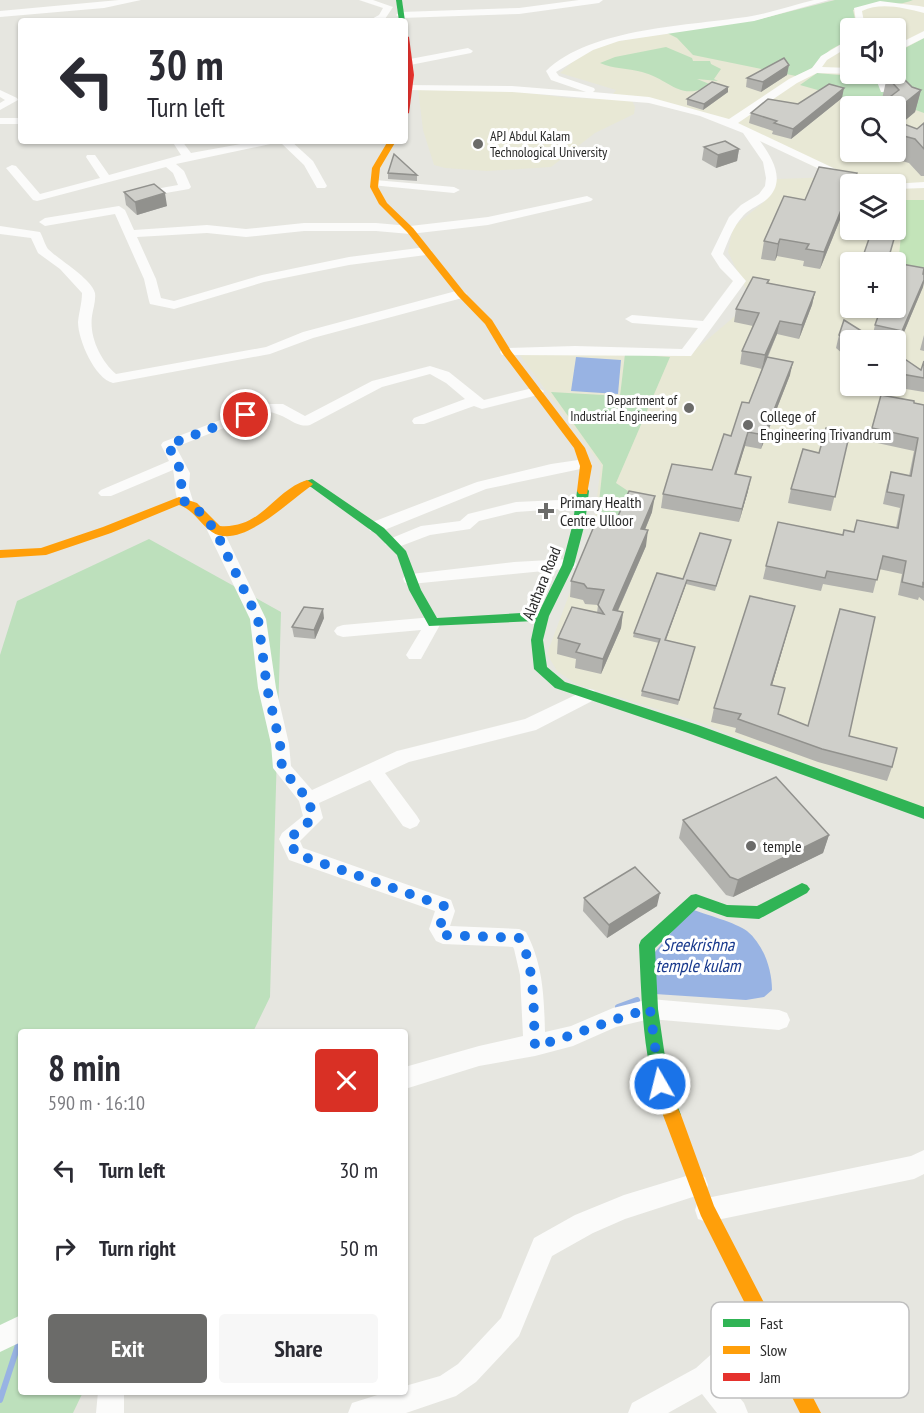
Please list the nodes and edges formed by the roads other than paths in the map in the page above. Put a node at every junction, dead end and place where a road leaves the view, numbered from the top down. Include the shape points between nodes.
1 (137, 0) edge
2 (363, 0) edge
3 (501, 0) edge
4 (598, 0) edge
5 (825, 0) edge
6 (582, 1) edge
7 (111, 2) edge
8 (394, 4) edge
9 (924, 10) edge
10 (507, 11) junction
11 (0, 14) edge
12 (380, 18) edge
13 (401, 18) edge
14 (859, 18) edge
15 (924, 34) edge
16 (906, 44) edge
17 (840, 48) edge
18 (468, 51) dead end
19 (409, 65) edge
20 (815, 70) junction
21 (840, 71) edge
22 (883, 84) edge
23 (410, 87) junction
24 (885, 90) dead end
25 (0, 93) edge
26 (609, 96) junction
27 (408, 97) edge
28 (0, 107) edge
29 (18, 109) edge
30 (0, 115) edge
31 (18, 121) edge
32 (0, 122) edge
33 (730, 123) junction
34 (747, 131) junction
35 (179, 144) edge
36 (250, 144) edge
37 (288, 144) edge
38 (390, 144) edge
39 (91, 157) dead end
40 (188, 157) junction
41 (168, 163) junction
42 (12, 168) dead end
43 (840, 175) edge
44 (107, 180) junction
45 (375, 183) junction
46 (924, 185) edge
47 (321, 186) dead end
48 (906, 186) edge
49 (454, 190) dead end
50 (37, 198) junction
51 (587, 199) dead end
52 (119, 210) junction
53 (45, 222) junction
54 (0, 230) edge
55 (410, 230) junction
56 (131, 234) junction
57 (36, 235) junction
58 (426, 251) junction
59 (461, 294) junction
60 (632, 319) dead end
61 (708, 325) junction
62 (507, 352) junction
63 (537, 391) junction
64 (474, 401) junction
65 (419, 421) dead end
66 (177, 463) junction
67 (585, 464) junction
68 (493, 483) junction
69 (106, 493) dead end
70 (184, 501) junction
71 (582, 504) junction
72 (505, 509) junction
73 (376, 527) junction
74 (215, 530) junction
75 (393, 544) junction
76 (0, 554) edge
77 (568, 564) junction
78 (411, 579) junction
79 (543, 616) junction
80 (434, 623) junction
81 (343, 631) dead end
82 (415, 655) dead end
83 (588, 696) junction
84 (373, 770) junction
85 (308, 797) junction
86 (924, 813) edge
87 (411, 821) dead end
88 (802, 890) dead end
89 (650, 1009) junction
90 (779, 1020) dead end
91 (535, 1046) junction
92 (408, 1077) edge
93 (924, 1162) edge
94 (696, 1185) junction
95 (707, 1210) junction
96 (754, 1302) edge
97 (711, 1372) edge
98 (705, 1377) junction
99 (711, 1384) edge
100 (111, 1395) edge
101 (722, 1398) edge
102 (803, 1398) edge
103 (110, 1413) edge
104 (362, 1413) edge
105 (642, 1413) edge
106 (734, 1413) edge
107 (811, 1413) edge

1 - 7 street
2 - 8 street
3 - 10 street
4 - 6 street
5 - 26 street via 754,18 617,38 590,48 551,71 555,78
6 - 10 street
7 - 11 street
8 - 12 street
8 - 13 street
9 - 14 street via 882,2 863,5 857,10
10 - 13 street
15 - 16 street
17 - 20 street via 824,58
18 - 19 street
19 - 23 street
20 - 21 street
20 - 33 street
22 - 24 street
23 - 26 street via 512,88
23 - 27 street
25 - 28 street via 13,100
26 - 33 street via 648,100
29 - 30 street
31 - 32 street
33 - 34 street
34 - 43 street
34 - 61 street via 769,162 773,178 767,192 744,208 729,225 717,254 740,281
35 - 40 street
36 - 40 street
37 - 47 street via 309,163
38 - 45 street via 376,168
39 - 44 street
40 - 41 street
41 - 44 street
41 - 52 street via 178,171 185,187 114,202
42 - 50 street
44 - 50 street
45 - 49 street
45 - 55 street via 383,204
46 - 48 street
50 - 53 street via 30,201
51 - 55 street via 488,221
52 - 53 street
52 - 56 street
53 - 57 street
54 - 57 street
55 - 56 street via 304,227 246,233 207,229
55 - 58 street
56 - 58 street via 155,301 174,304 262,279 349,261
57 - 59 street via 42,250 64,266 88,292 85,325 90,344 113,379 270,350
58 - 59 street
59 - 62 street via 489,322
60 - 61 street
61 - 62 street via 686,353
62 - 63 street
63 - 64 street via 492,404
63 - 67 street via 579,447
64 - 65 street
64 - 66 street via 440,373 426,370 377,384 305,422 278,407 262,408 170,443
66 - 69 street
66 - 70 street via 182,473
67 - 68 street
67 - 71 street, Alathara Road
68 - 72 street
68 - 73 street
70 - 74 street via 197,509
70 - 76 street via 42,552
71 - 72 street
71 - 77 street, Alathara Road
72 - 75 street via 474,517 464,525 428,530
73 - 74 street via 312,482 299,487 291,498 241,529
73 - 75 street
74 - 85 street via 258,619 282,768
75 - 78 street via 402,554
77 - 78 street
77 - 79 street, Alathara Road
78 - 80 street
79 - 80 street
79 - 83 street, Alathara Road via 537,640 539,666 551,680
80 - 81 street
80 - 82 street
83 - 84 street via 530,725 404,756
83 - 86 street, Alathara Road via 693,729
84 - 85 street
84 - 87 street
85 - 91 street via 313,818 289,839 296,854 444,906 439,929 442,935 519,938 529,964
88 - 89 street via 759,913 727,911 696,900 647,945
89 - 90 street
89 - 91 street
89 - 94 street via 660,1084
91 - 92 street via 479,1056
93 - 95 street
94 - 95 street
94 - 104 street via 624,1207 543,1247 510,1327 467,1373 447,1387
95 - 96 street
97 - 98 street
98 - 99 street
98 - 105 street
100 - 103 street
101 - 106 street
102 - 107 street

